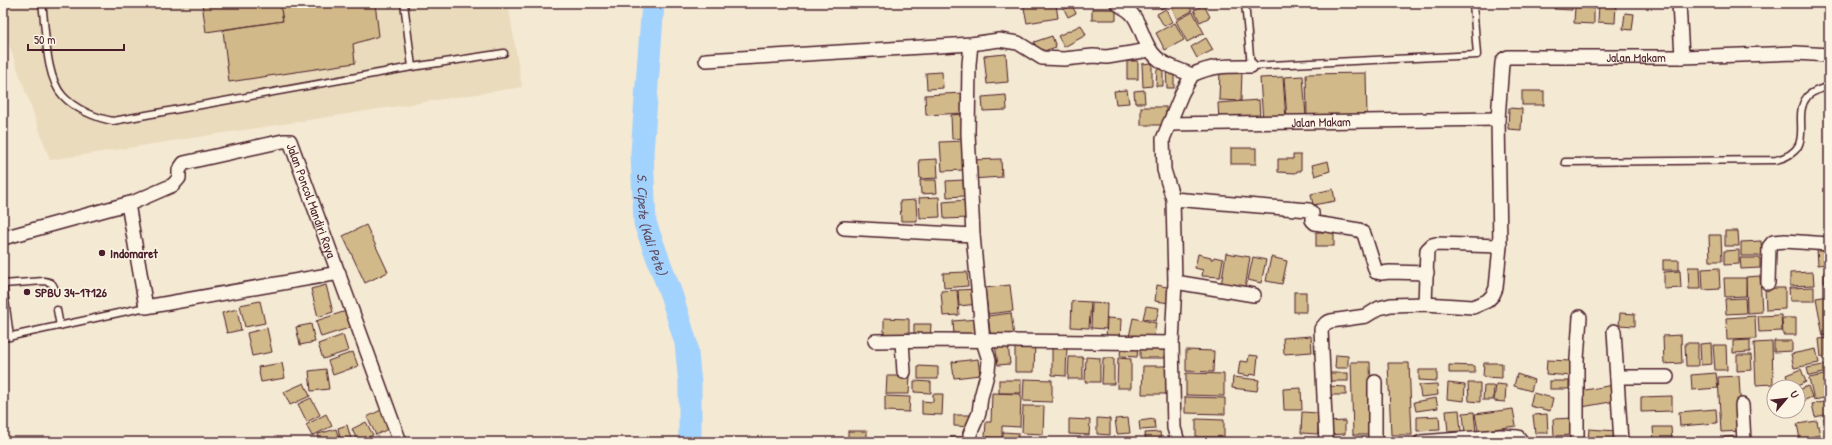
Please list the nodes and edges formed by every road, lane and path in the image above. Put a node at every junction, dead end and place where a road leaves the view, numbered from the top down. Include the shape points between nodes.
1 (42, 3) edge
2 (404, 3) edge
3 (1117, 3) edge
4 (1245, 3) edge
5 (1473, 3) edge
6 (1679, 3) edge
7 (971, 44) junction
8 (1149, 50) junction
9 (504, 53) dead end
10 (1829, 55) edge
11 (1682, 57) junction
12 (706, 60) dead end
13 (1251, 66) junction
14 (412, 67) junction
15 (1192, 76) junction
16 (1829, 86) edge
17 (1498, 119) junction
18 (1169, 124) junction
19 (1565, 162) dead end
20 (1173, 199) junction
21 (128, 204) junction
22 (844, 228) dead end
23 (972, 235) junction
24 (3, 238) edge
25 (1829, 244) edge
26 (1500, 246) junction
27 (339, 273) junction
28 (1427, 273) junction
29 (1175, 282) junction
30 (1768, 283) dead end
31 (3, 284) edge
32 (55, 290) dead end
33 (1254, 295) dead end
34 (1424, 304) junction
35 (146, 307) junction
36 (57, 310) dead end
37 (1580, 317) dead end
38 (60, 326) junction
39 (1614, 331) dead end
40 (10, 337) junction
41 (3, 338) edge
42 (876, 341) dead end
43 (902, 341) junction
44 (983, 341) junction
45 (1172, 343) junction
46 (904, 372) dead end
47 (1616, 377) junction
48 (1667, 377) dead end
49 (1375, 382) dead end
50 (1742, 405) dead end
51 (970, 434) dead end
52 (400, 442) edge
53 (1178, 442) edge
54 (1326, 442) edge
55 (1375, 442) edge
56 (1422, 442) edge
57 (1522, 442) edge
58 (1577, 442) edge
59 (1621, 442) edge
60 (1744, 442) edge

1 - 14 lane via 50,68 63,96 98,118 113,121
2 - 14 lane
3 - 8 street via 1131,12
4 - 13 lane
5 - 13 lane via 1477,55
6 - 11 street
7 - 8 street via 999,40 1018,43 1042,58 1064,59 1106,57
7 - 12 street
7 - 23 street via 968,133
8 - 15 street via 1168,66
9 - 14 lane
10 - 11 street, Jalan Makam via 1796,53
11 - 17 street, Jalan Makam via 1506,58 1502,63
13 - 15 street via 1217,66
15 - 18 street
16 - 19 lane via 1807,96 1802,106 1801,137 1796,149 1789,156 1776,160
17 - 18 street, Jalan Makam
17 - 26 street, Jalan Makam
18 - 20 street via 1163,139 1164,170
20 - 28 street via 1309,210 1315,223 1359,230 1364,234 1376,272
20 - 29 street
21 - 24 street, Jalan Poncol Mandiri Raya
21 - 27 street, Jalan Poncol Mandiri Raya via 173,185 179,178 179,170 184,163 290,141
21 - 35 street
22 - 23 street
23 - 44 street
25 - 30 street via 1773,242 1769,247
26 - 28 street via 1432,245 1427,250
26 - 34 street, Jalan Makam via 1496,288 1487,301 1473,307
27 - 35 street
27 - 52 street, Jalan Poncol Mandiri Raya
28 - 34 street
29 - 33 street
29 - 45 street
31 - 32 lane via 44,281 54,285
31 - 40 lane
34 - 54 street, Jalan Makam via 1391,305 1379,308 1366,316 1331,321 1321,328
35 - 38 lane
36 - 38 lane
37 - 58 street
38 - 40 lane
39 - 47 street
40 - 41 lane
42 - 43 street
43 - 44 street
43 - 46 street
44 - 45 street
44 - 51 street via 989,360 988,371 979,413
45 - 53 street via 1174,428
47 - 48 street
47 - 59 street
49 - 55 street
50 - 60 street
56 - 57 street via 1501,436 1518,437

